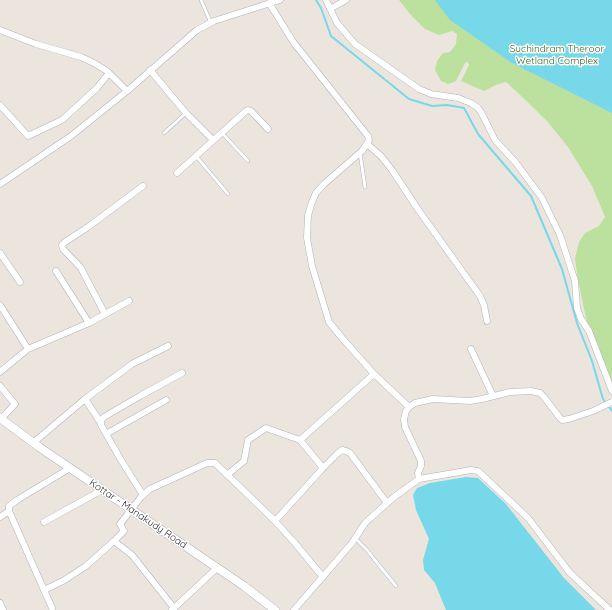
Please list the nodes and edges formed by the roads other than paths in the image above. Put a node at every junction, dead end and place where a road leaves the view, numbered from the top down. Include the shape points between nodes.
1 (201, 0) edge
2 (280, 0) edge
3 (326, 0) edge
4 (346, 0) edge
5 (269, 3) junction
6 (330, 9) junction
7 (211, 23) junction
8 (0, 30) edge
9 (150, 70) junction
10 (109, 73) junction
11 (127, 91) junction
12 (0, 105) edge
13 (186, 113) junction
14 (268, 129) dead end
15 (164, 133) dead end
16 (222, 133) junction
17 (213, 140) junction
18 (367, 144) junction
19 (360, 153) junction
20 (196, 156) junction
21 (248, 161) dead end
22 (177, 173) dead end
23 (0, 184) edge
24 (143, 186) dead end
25 (365, 187) dead end
26 (228, 194) dead end
27 (0, 253) edge
28 (56, 271) dead end
29 (20, 282) dead end
30 (129, 301) dead end
31 (0, 305) edge
32 (104, 314) junction
33 (486, 321) dead end
34 (89, 323) junction
35 (168, 346) dead end
36 (28, 349) junction
37 (471, 349) dead end
38 (0, 371) edge
39 (182, 373) dead end
40 (374, 374) junction
41 (0, 386) edge
42 (612, 391) edge
43 (492, 396) junction
44 (85, 399) junction
45 (166, 400) dead end
46 (609, 404) edge
47 (409, 407) junction
48 (1, 418) edge
49 (101, 423) junction
50 (106, 434) junction
51 (300, 440) junction
52 (33, 442) junction
53 (70, 468) junction
54 (323, 468) junction
55 (227, 475) junction
56 (419, 479) junction
57 (102, 490) junction
58 (144, 495) junction
59 (387, 503) junction
60 (131, 510) junction
61 (8, 511) junction
62 (0, 517) edge
63 (275, 520) junction
64 (44, 522) dead end
65 (355, 538) junction
66 (114, 541) junction
67 (217, 568) junction
68 (323, 577) junction
69 (396, 586) dead end
70 (44, 590) junction
71 (0, 603) edge
72 (52, 608) dead end
73 (173, 609) edge
74 (3, 610) edge
75 (275, 610) edge
76 (294, 610) edge
77 (610, 610) edge

1 - 7 lane
2 - 5 street
3 - 6 street
4 - 6 street
5 - 7 street
5 - 18 street via 294,43 366,132 369,140
6 - 42 street via 336,23 355,44 419,89 431,94 458,98 471,103 482,112 495,140 542,198 560,235 575,281 577,308 589,331
7 - 9 street via 197,30
8 - 10 street via 81,57
9 - 11 street
9 - 13 street
10 - 11 street
10 - 12 street via 97,88 62,120 28,136
11 - 23 street via 71,136
13 - 15 lane
13 - 17 street
14 - 16 street via 248,110
16 - 17 street
16 - 21 lane
17 - 20 street
18 - 19 street
18 - 33 street via 392,170 480,296
19 - 25 lane
19 - 40 street via 316,192 308,215 308,238 312,266 329,322
20 - 22 street
20 - 26 lane
24 - 32 street via 65,242 62,247 81,268
27 - 29 street
28 - 34 street
30 - 32 street
31 - 36 street
32 - 34 street
34 - 36 street
35 - 44 street via 132,364
36 - 38 street
37 - 43 street
39 - 49 street via 104,417
40 - 47 street
40 - 51 street
41 - 48 street via 15,404
43 - 46 street via 510,392 540,393 562,420 593,412
43 - 47 street via 470,401 433,399
44 - 49 street
44 - 52 street
45 - 50 street
47 - 56 street via 404,419 405,427 421,461
48 - 52 main road, Kottar - Manakudy Road
49 - 50 street
50 - 58 street
51 - 54 street
51 - 55 street via 266,428 248,440 244,461
52 - 53 main road, Kottar - Manakudy Road
53 - 57 main road, Kottar - Manakudy Road
53 - 61 street via 17,500 9,506
54 - 59 street via 342,450 350,453
54 - 63 street
55 - 58 street via 215,463 207,463 150,489
55 - 63 street
56 - 59 street
56 - 77 street via 478,471 528,518 570,573
57 - 60 main road, Kottar - Manakudy Road
57 - 64 street
58 - 60 street
59 - 65 street via 365,523
60 - 66 street via 120,524 124,531
60 - 67 main road, Kottar - Manakudy Road
61 - 62 street
61 - 70 street
63 - 68 street
65 - 68 street
65 - 69 lane
66 - 70 street via 86,566
66 - 73 street via 132,555
67 - 73 street
67 - 75 main road, Kottar - Manakudy Road
68 - 76 street
70 - 72 street
71 - 74 street

